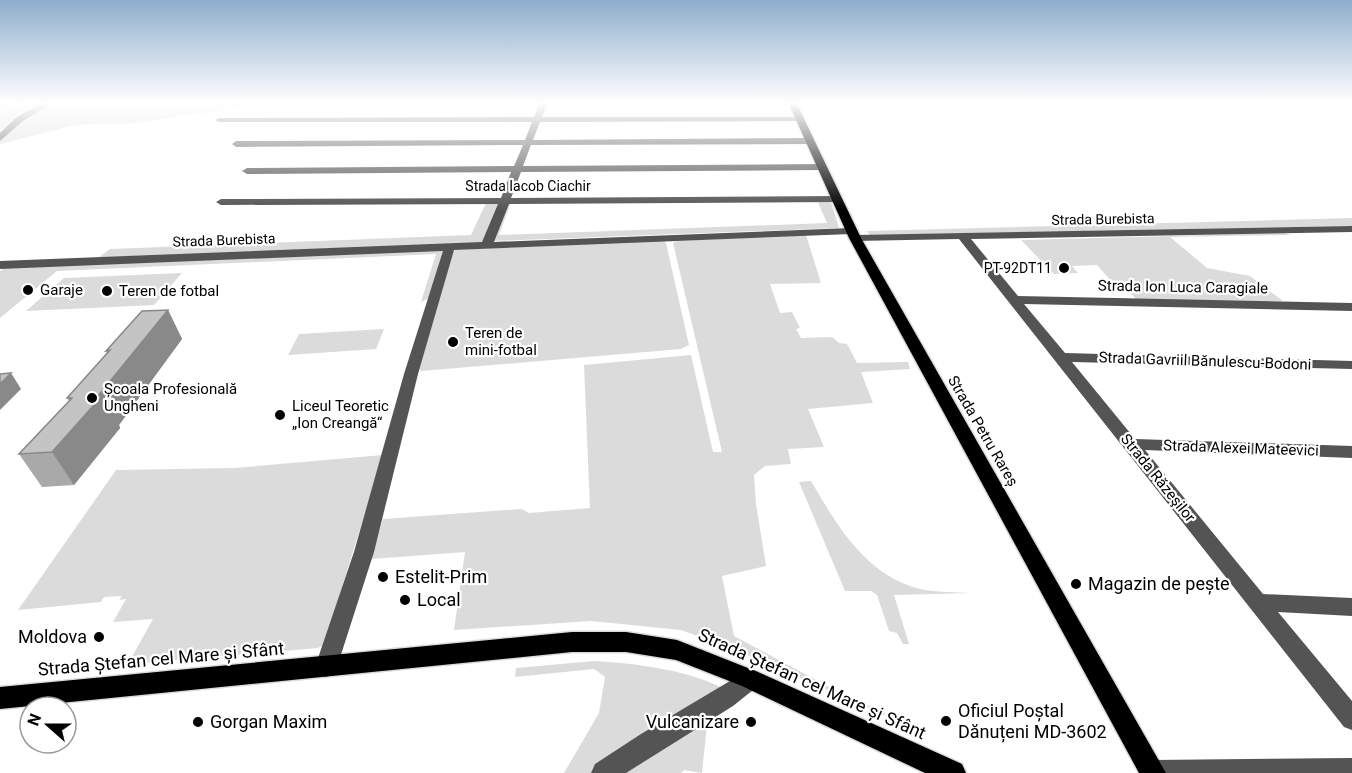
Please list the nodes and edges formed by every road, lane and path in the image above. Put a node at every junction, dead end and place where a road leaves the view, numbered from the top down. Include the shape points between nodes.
1 (530, 138) edge
2 (809, 138) edge
3 (810, 141) junction
4 (528, 143) junction
5 (236, 144) dead end
6 (821, 167) junction
7 (518, 169) junction
8 (247, 171) dead end
9 (836, 199) junction
10 (505, 200) junction
11 (221, 202) dead end
12 (1352, 229) edge
13 (853, 235) junction
14 (963, 237) junction
15 (487, 245) junction
16 (450, 246) junction
17 (0, 265) edge
18 (1013, 300) junction
19 (1352, 307) edge
20 (1059, 357) junction
21 (1352, 365) edge
22 (1131, 444) junction
23 (1352, 452) edge
24 (1259, 602) junction
25 (1352, 607) edge
26 (326, 668) junction
27 (750, 679) junction
28 (0, 698) edge
29 (1352, 719) edge
30 (1352, 771) edge
31 (604, 773) edge
32 (953, 773) edge
33 (1153, 773) edge

1 - 4 street
2 - 3 main road, Strada Petru Rareș
3 - 4 street
3 - 6 main road, Strada Petru Rareș
4 - 5 street
4 - 7 street
6 - 7 street
6 - 9 main road, Strada Petru Rareș
7 - 8 street
7 - 10 street
9 - 10 street, Strada Iacob Ciachir
9 - 13 main road, Strada Petru Rareș
10 - 11 street, Strada Iacob Ciachir
10 - 15 street
12 - 14 street, Strada Burebista
13 - 14 street, Strada Burebista
13 - 15 street, Strada Burebista
13 - 33 main road, Strada Petru Rareș
14 - 18 street, Strada Răzeşilor
15 - 16 street, Strada Burebista
16 - 17 street, Strada Burebista
16 - 26 street via 364,552
18 - 19 street, Strada Ion Luca Caragiale
18 - 20 street, Strada Răzeşilor
20 - 21 street, Strada Gavriil Bănulescu-Bodoni
20 - 22 street, Strada Răzeşilor
22 - 23 street, Strada Alexei Mateevici
22 - 24 street, Strada Răzeşilor
24 - 25 street
24 - 29 street, Strada Răzeşilor
26 - 27 main road, Strada Ștefan cel Mare și Sfânt via 572,642 626,642 677,650
26 - 28 main road, Strada Ștefan cel Mare și Sfânt
27 - 31 street
27 - 32 main road, Strada Ștefan cel Mare și Sfânt
30 - 33 street

